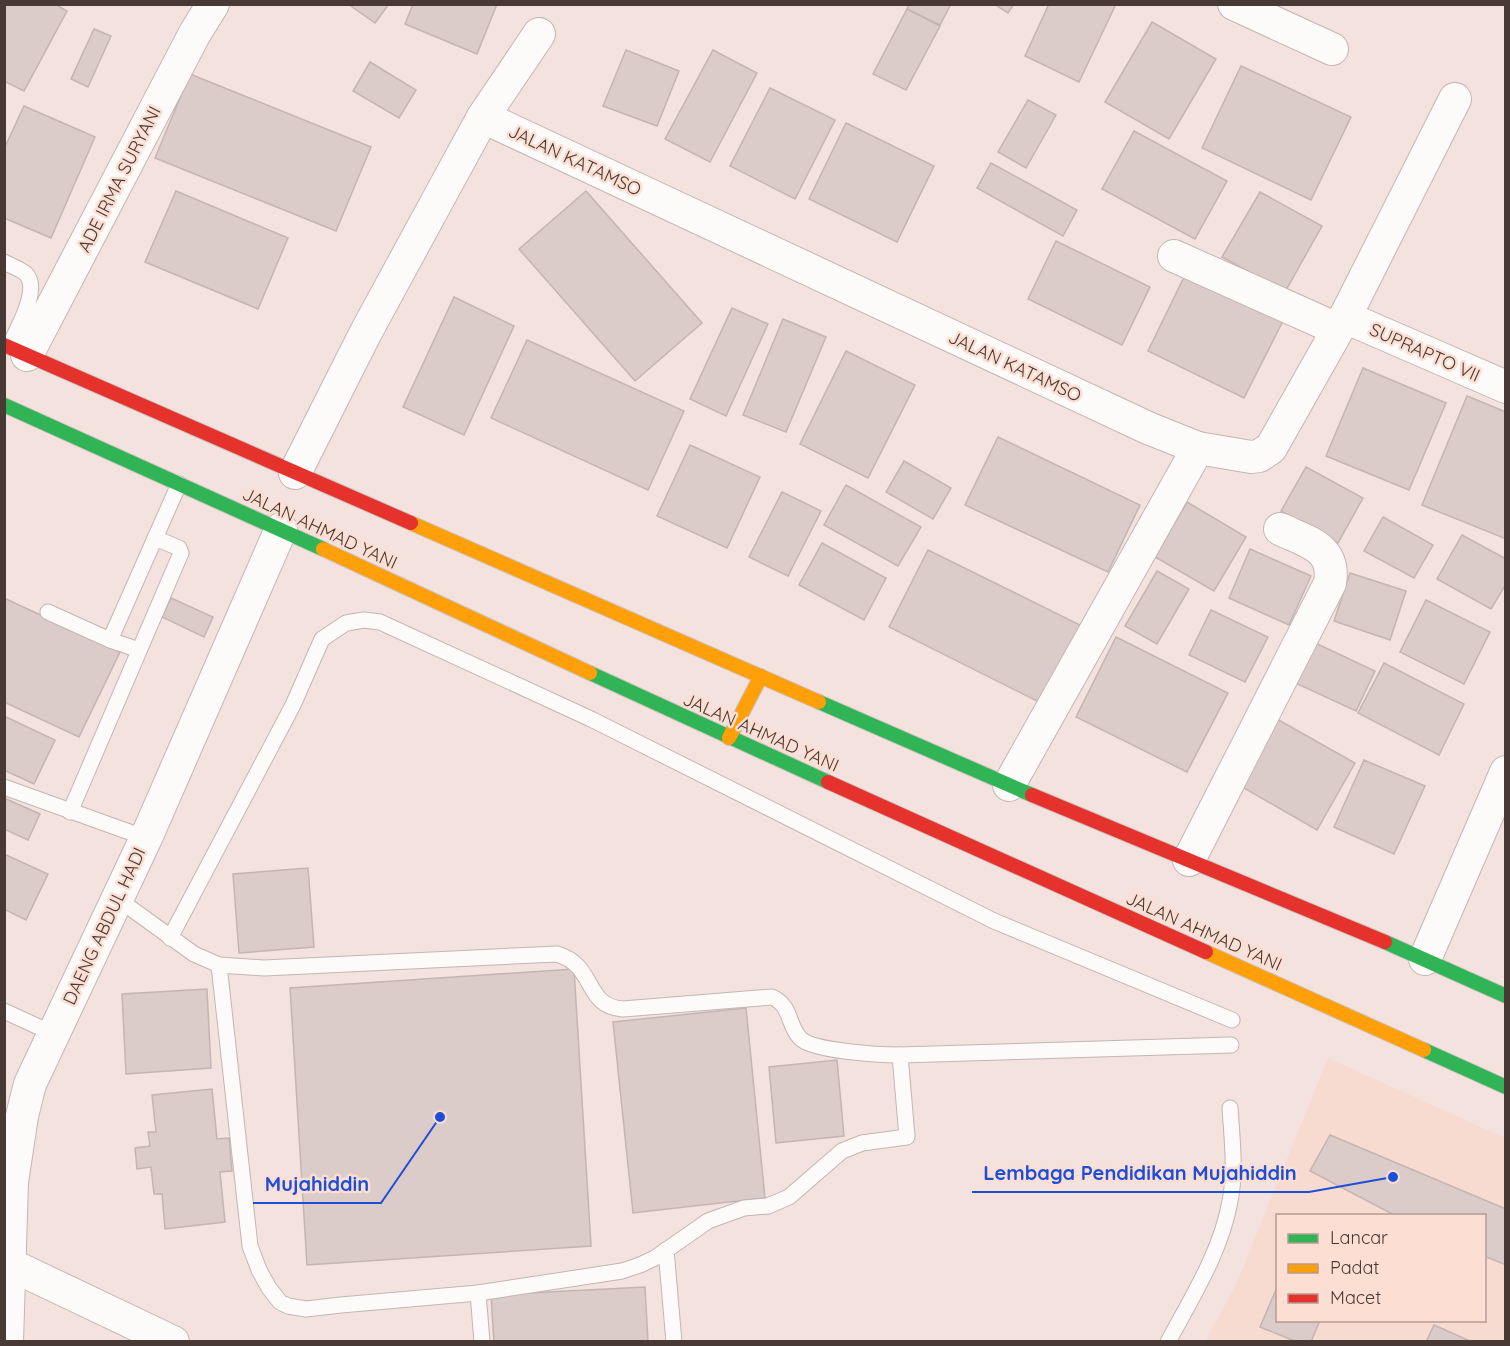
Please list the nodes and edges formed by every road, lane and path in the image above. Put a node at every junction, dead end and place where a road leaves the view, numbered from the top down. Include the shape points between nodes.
1 (213, 4) edge
2 (1234, 4) edge
3 (538, 34) dead end
4 (1332, 49) dead end
5 (1455, 99) dead end
6 (483, 117) junction
7 (1174, 256) dead end
8 (4, 262) edge
9 (1341, 323) junction
10 (14, 349) edge
11 (1506, 387) edge
12 (4, 405) edge
13 (1198, 448) junction
14 (295, 473) junction
15 (179, 484) junction
16 (1280, 529) dead end
17 (281, 530) junction
18 (155, 538) junction
19 (48, 612) dead end
20 (110, 640) junction
21 (139, 650) junction
22 (761, 676) junction
23 (729, 738) junction
24 (1506, 772) edge
25 (1009, 785) junction
26 (4, 787) edge
27 (70, 812) junction
28 (146, 838) junction
29 (1189, 860) junction
30 (118, 899) junction
31 (170, 938) junction
32 (1425, 959) junction
33 (219, 965) junction
34 (1506, 996) edge
35 (4, 1011) edge
36 (1232, 1020) dead end
37 (54, 1034) junction
38 (1231, 1045) dead end
39 (900, 1054) junction
40 (1506, 1087) edge
41 (1230, 1108) dead end
42 (666, 1250) junction
43 (7, 1263) edge
44 (478, 1293) junction
45 (7, 1341) edge
46 (173, 1341) edge
47 (482, 1341) edge
48 (674, 1341) edge
49 (1168, 1341) edge

1 - 10 street, ADE IRMA SURYANI
2 - 4 street
3 - 6 street
5 - 9 street, JALAN KATAMSO
6 - 13 street, JALAN KATAMSO
6 - 14 street via 366,332
7 - 9 street, SUPRAPTO VII
8 - 10 lane via 25,273 32,289
9 - 11 street, SUPRAPTO VII
9 - 13 street, JALAN KATAMSO via 1266,453 1251,457
10 - 14 main road
12 - 15 main road, JALAN AHMAD YANI
13 - 25 street
14 - 22 main road
15 - 17 main road, JALAN AHMAD YANI
15 - 18 lane
16 - 29 street via 1324,552 1332,571 1329,583
17 - 23 main road, JALAN AHMAD YANI
17 - 28 street, DAENG ABDUL HADI
18 - 20 lane
18 - 21 lane via 179,548 181,553
19 - 20 lane
20 - 21 lane
21 - 27 lane
22 - 23 main road
22 - 25 main road
23 - 40 main road, JALAN AHMAD YANI
24 - 32 street
25 - 29 main road
26 - 27 lane
27 - 28 lane
28 - 30 street, DAENG ABDUL HADI
29 - 32 main road
30 - 31 lane
30 - 37 street, DAENG ABDUL HADI
31 - 33 lane
31 - 36 lane via 293,705 322,639 346,624 380,621 591,719 994,921
32 - 34 main road
33 - 39 lane via 264,968 557,954 581,969 596,997 613,1008 772,997 782,1003 798,1036 807,1044
33 - 44 lane via 250,1246 259,1270 280,1302 306,1309
35 - 37 lane
37 - 43 street, DAENG ABDUL HADI via 30,1084 22,1116 11,1192
38 - 39 lane
39 - 42 lane via 907,1137 862,1143 842,1151 789,1197 708,1221
41 - 49 lane via 1231,1201 1204,1274
42 - 44 lane via 622,1271
42 - 48 lane
43 - 45 street, DAENG ABDUL HADI
43 - 46 street
44 - 47 lane

